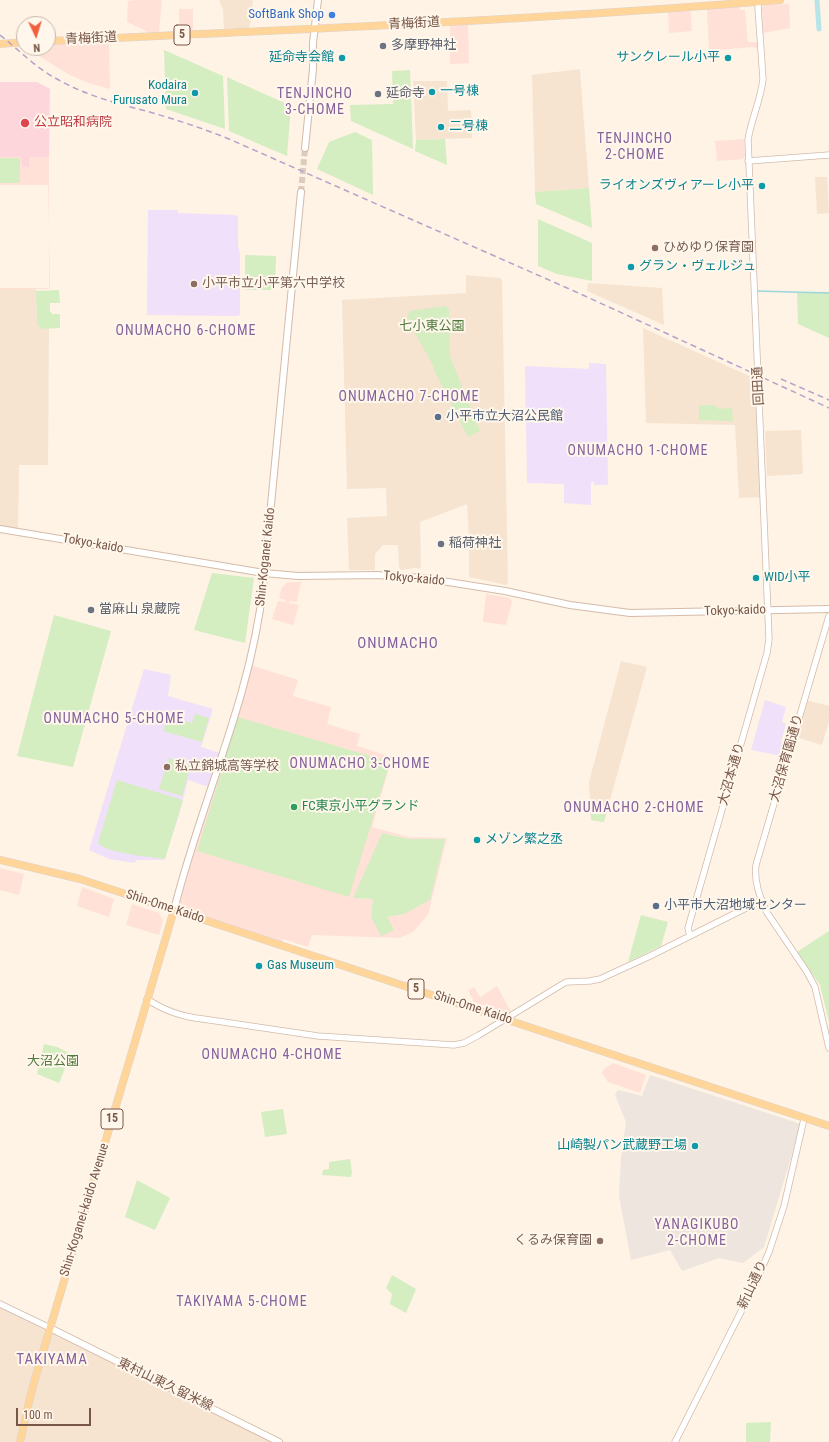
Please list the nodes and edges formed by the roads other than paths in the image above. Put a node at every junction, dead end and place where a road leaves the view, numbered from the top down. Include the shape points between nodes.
1 (318, 0) edge
2 (780, 0) edge
3 (758, 1) edge
4 (315, 30) junction
5 (56, 41) edge
6 (16, 43) edge
7 (0, 44) edge
8 (305, 148) tunnel mouth
9 (829, 155) edge
10 (748, 161) junction
11 (301, 192) tunnel mouth
12 (0, 529) edge
13 (264, 573) junction
14 (829, 609) edge
15 (768, 610) junction
16 (829, 616) edge
17 (0, 860) edge
18 (762, 900) junction
19 (174, 910) junction
20 (690, 936) junction
21 (147, 999) junction
22 (504, 1019) junction
23 (829, 1048) edge
24 (804, 1118) junction
25 (829, 1126) edge
26 (0, 1304) edge
27 (50, 1328) junction
28 (20, 1442) edge
29 (280, 1442) edge
30 (676, 1442) edge

1 - 4 main road
2 - 3 main road, 青梅街道 / 5
3 - 4 main road, 青梅街道 / 5
3 - 10 street, 回田通 via 763,79 748,140
4 - 5 main road, 青梅街道 / 5
4 - 8 main road
6 - 7 main road
9 - 10 street
10 - 15 street, 回田通
11 - 13 main road, Shin-Koganei Kaido
12 - 13 main road, Tokyo-kaido
13 - 15 main road, Tokyo-kaido via 423,578 630,614
13 - 19 main road, Shin-Koganei Kaido via 258,629 250,665
14 - 15 main road, Tokyo-kaido
15 - 20 street, 大沼本通り via 767,653 688,928
16 - 18 street, 大沼保育園通り via 756,865 756,878
17 - 19 main road, Shin-Ome Kaido / 5 via 68,876
18 - 20 street
18 - 23 street, 大沼保育園通り via 773,923 815,987
19 - 21 main road, Shin-Koganei-kaido Avenue / 15
19 - 22 main road, Shin-Ome Kaido / 5
20 - 22 street via 600,978 566,982
21 - 22 street via 188,1017 203,1020 318,1036 446,1045 464,1043
21 - 27 main road, Shin-Koganei-kaido Avenue / 15
22 - 24 main road, Shin-Ome Kaido / 5
24 - 25 main road, Shin-Ome Kaido / 5
24 - 30 street, 新山通り via 784,1206 769,1252
26 - 27 street
27 - 28 main road, Shin-Koganei-kaido Avenue / 15
27 - 29 main road, 東村山東久留米線

